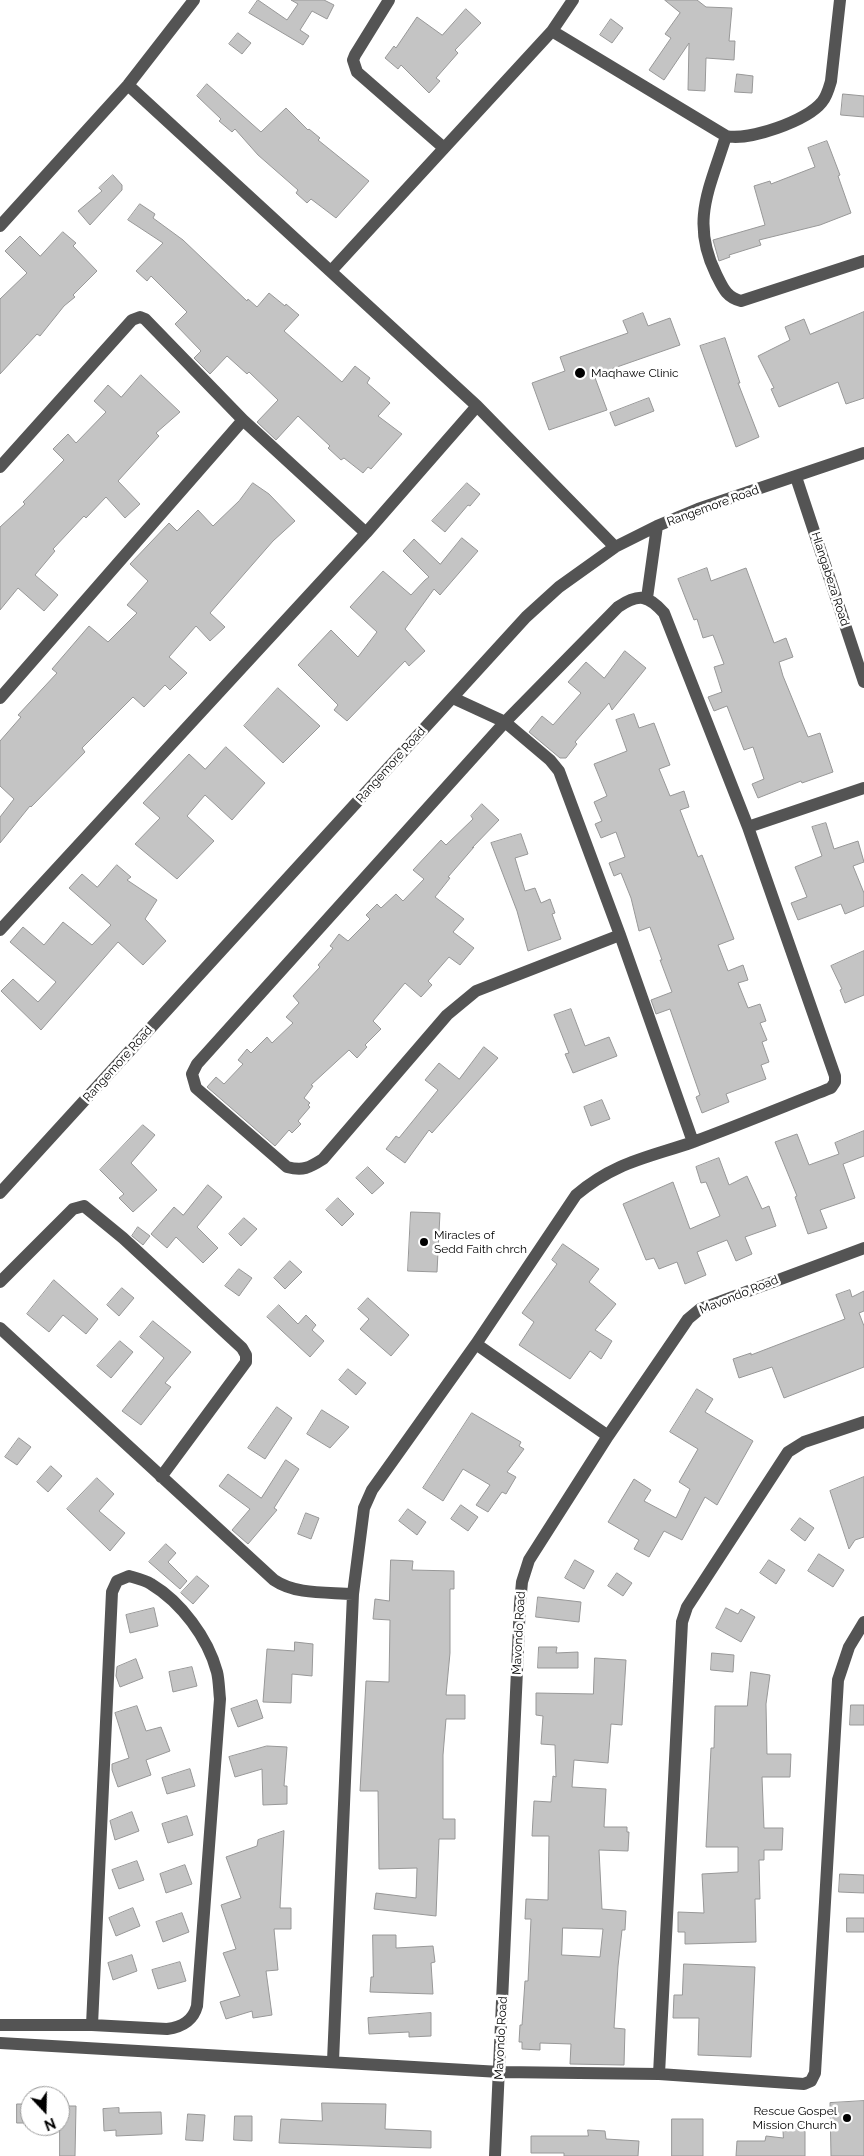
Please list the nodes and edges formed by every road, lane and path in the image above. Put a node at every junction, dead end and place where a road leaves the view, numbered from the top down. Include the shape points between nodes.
1 (194, 0) edge
2 (389, 0) edge
3 (574, 0) edge
4 (840, 0) edge
5 (552, 31) junction
6 (128, 85) junction
7 (726, 136) junction
8 (444, 148) junction
9 (0, 226) edge
10 (864, 261) edge
11 (331, 271) junction
12 (477, 406) junction
13 (243, 420) junction
14 (864, 453) edge
15 (0, 467) edge
16 (796, 477) junction
17 (657, 526) junction
18 (366, 534) junction
19 (615, 547) junction
20 (647, 598) junction
21 (864, 682) edge
22 (0, 698) edge
23 (453, 698) junction
24 (505, 722) junction
25 (864, 788) edge
26 (748, 827) junction
27 (0, 930) edge
28 (620, 935) junction
29 (693, 1142) junction
30 (3, 1185) edge
31 (864, 1248) edge
32 (0, 1282) edge
33 (0, 1328) edge
34 (476, 1344) junction
35 (864, 1422) edge
36 (608, 1436) junction
37 (161, 1477) junction
38 (353, 1594) junction
39 (864, 1622) edge
40 (0, 2025) edge
41 (92, 2025) junction
42 (0, 2043) edge
43 (333, 2061) junction
44 (500, 2072) junction
45 (659, 2074) junction
46 (495, 2156) edge

1 - 6 street
2 - 8 street via 355,54 354,66
3 - 5 street
4 - 7 street via 831,81 822,102 801,117 749,137
5 - 7 street
5 - 8 street
6 - 9 street
6 - 11 street
7 - 10 street via 702,225 709,260 725,293 731,298 753,299
8 - 11 street
11 - 12 street
12 - 18 street
12 - 19 street
13 - 15 street via 145,319 137,318
13 - 18 street
13 - 22 street
14 - 16 street, Rangemore Road
16 - 17 street, Rangemore Road
16 - 21 street, Hlangabeza Road
17 - 19 street, Rangemore Road
17 - 20 street
18 - 27 street
19 - 23 street, Rangemore Road via 560,587 526,617
20 - 24 street via 630,599 618,607
20 - 26 street via 664,613
23 - 24 street
23 - 30 street, Rangemore Road
24 - 28 street via 559,771
24 - 28 street via 197,1064 192,1082 287,1166 309,1169 323,1159 463,999 494,983
25 - 26 street
26 - 29 street via 835,1082 831,1088
28 - 29 street
29 - 34 street via 615,1167 576,1195
31 - 36 street, Mavondo Road via 700,1309 688,1319
32 - 37 street via 73,1209 84,1206 242,1348 246,1362
33 - 37 street
34 - 36 street
34 - 38 street via 372,1490 364,1508
35 - 45 street via 804,1442 788,1452 687,1607 682,1622
36 - 44 street, Mavondo Road via 529,1560 522,1582
37 - 38 street via 284,1587
38 - 43 street
39 - 45 street via 849,1647 838,1680 815,2073 811,2081 804,2084
40 - 41 street
41 - 41 street via 178,2028 194,2016 197,2006 220,1699 217,1672 195,1626 164,1592 149,1582 129,1576 118,1581 112,1592
42 - 43 street
43 - 44 street
44 - 45 street
44 - 46 street, Mavondo Road

